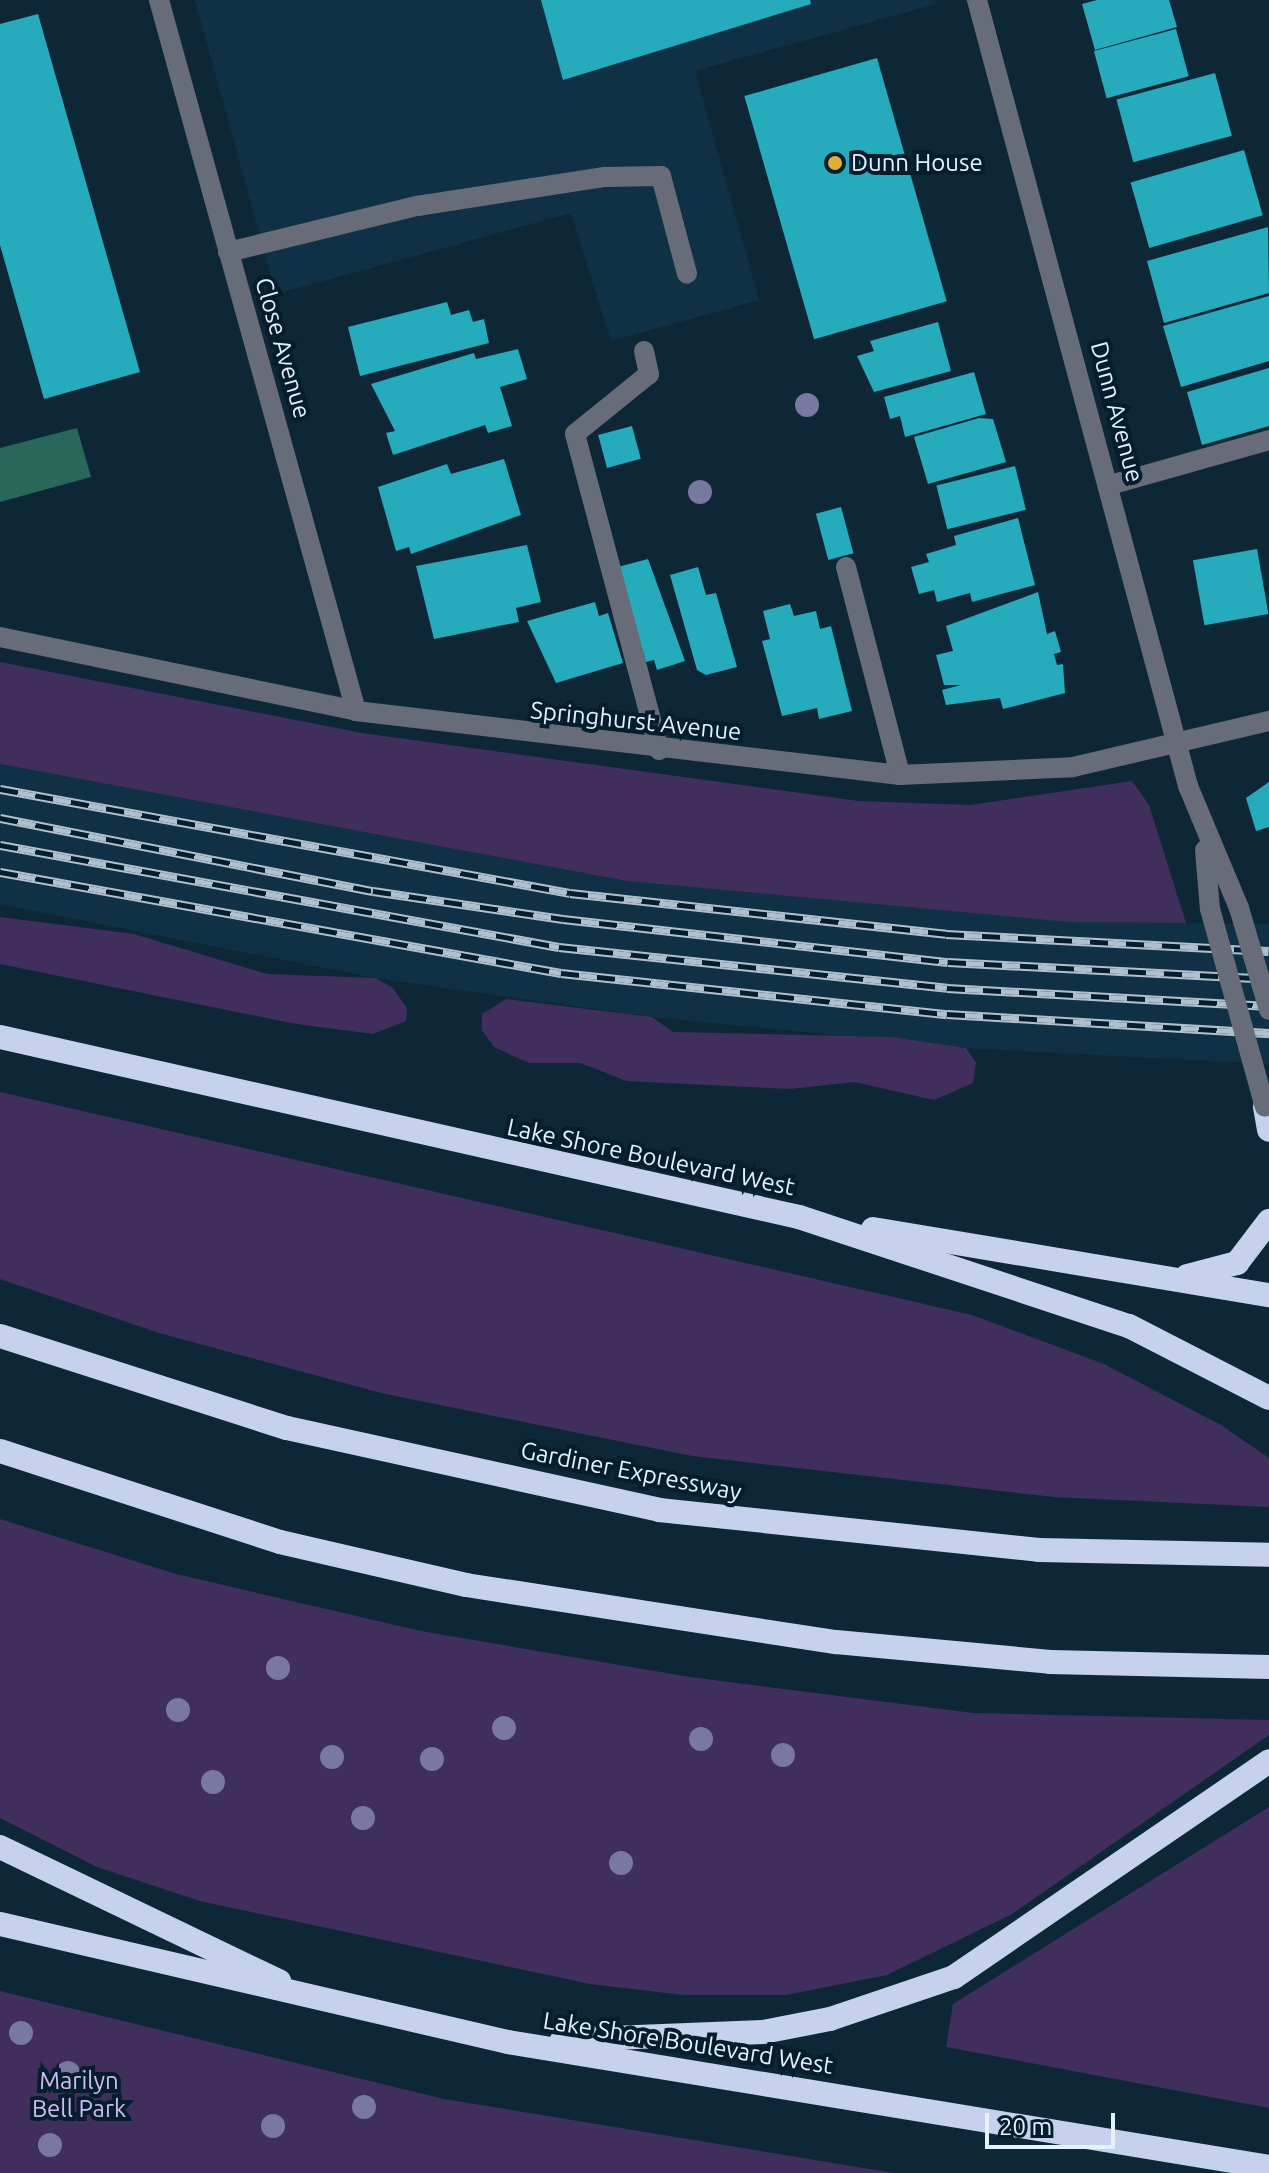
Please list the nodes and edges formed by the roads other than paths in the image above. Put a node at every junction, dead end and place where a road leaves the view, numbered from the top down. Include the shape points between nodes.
1 (159, 0) edge
2 (977, 0) edge
3 (228, 252) junction
4 (687, 274) dead end
5 (644, 351) dead end
6 (1269, 440) edge
7 (1110, 485) junction
8 (846, 567) dead end
9 (0, 637) edge
10 (356, 711) junction
11 (1269, 721) edge
12 (1178, 746) junction
13 (659, 750) junction
14 (900, 775) junction
15 (1204, 838) junction
16 (1269, 1010) edge
17 (0, 1037) edge
18 (1267, 1119) edge
19 (799, 1217) junction
20 (1269, 1221) edge
21 (1174, 1279) junction
22 (1269, 1295) edge
23 (0, 1336) edge
24 (1269, 1398) edge
25 (0, 1451) edge
26 (1269, 1555) edge
27 (1269, 1667) edge
28 (1269, 1761) edge
29 (0, 1847) edge
30 (0, 1906) edge
31 (0, 1924) edge
32 (103, 1947) junction
33 (333, 2006) junction
34 (508, 2042) junction
35 (1269, 2167) edge

1 - 3 street, Close Avenue
2 - 7 street, Dunn Avenue
3 - 4 street via 417,206 605,177 661,176
3 - 10 street, Close Avenue
5 - 13 street via 649,374 575,434
6 - 7 street
7 - 12 street, Dunn Avenue
8 - 14 street
9 - 10 street, Springhurst Avenue
10 - 13 street, Springhurst Avenue
11 - 12 street, Springhurst Avenue
12 - 14 street, Springhurst Avenue via 1073,767
12 - 15 street, Dunn Avenue
13 - 14 street, Springhurst Avenue
15 - 16 street, Dunn Avenue, bridge via 1239,908
15 - 18 street, Dunn Avenue, bridge via 1210,909
17 - 19 highway, Lake Shore Boulevard West
19 - 21 highway
19 - 24 highway, Lake Shore Boulevard West via 1129,1326
20 - 21 highway via 1237,1263
21 - 22 highway
23 - 26 highway, Gardiner Expressway via 287,1428 659,1510 1039,1550
25 - 27 highway via 280,1542 481,1588 836,1642 1050,1662
28 - 34 highway via 1013,1942 954,1977 888,2001 763,2032
29 - 33 highway
30 - 32 highway
31 - 32 highway
32 - 33 highway, Lake Shore Boulevard West
33 - 34 highway, Lake Shore Boulevard West
34 - 35 highway, Lake Shore Boulevard West

